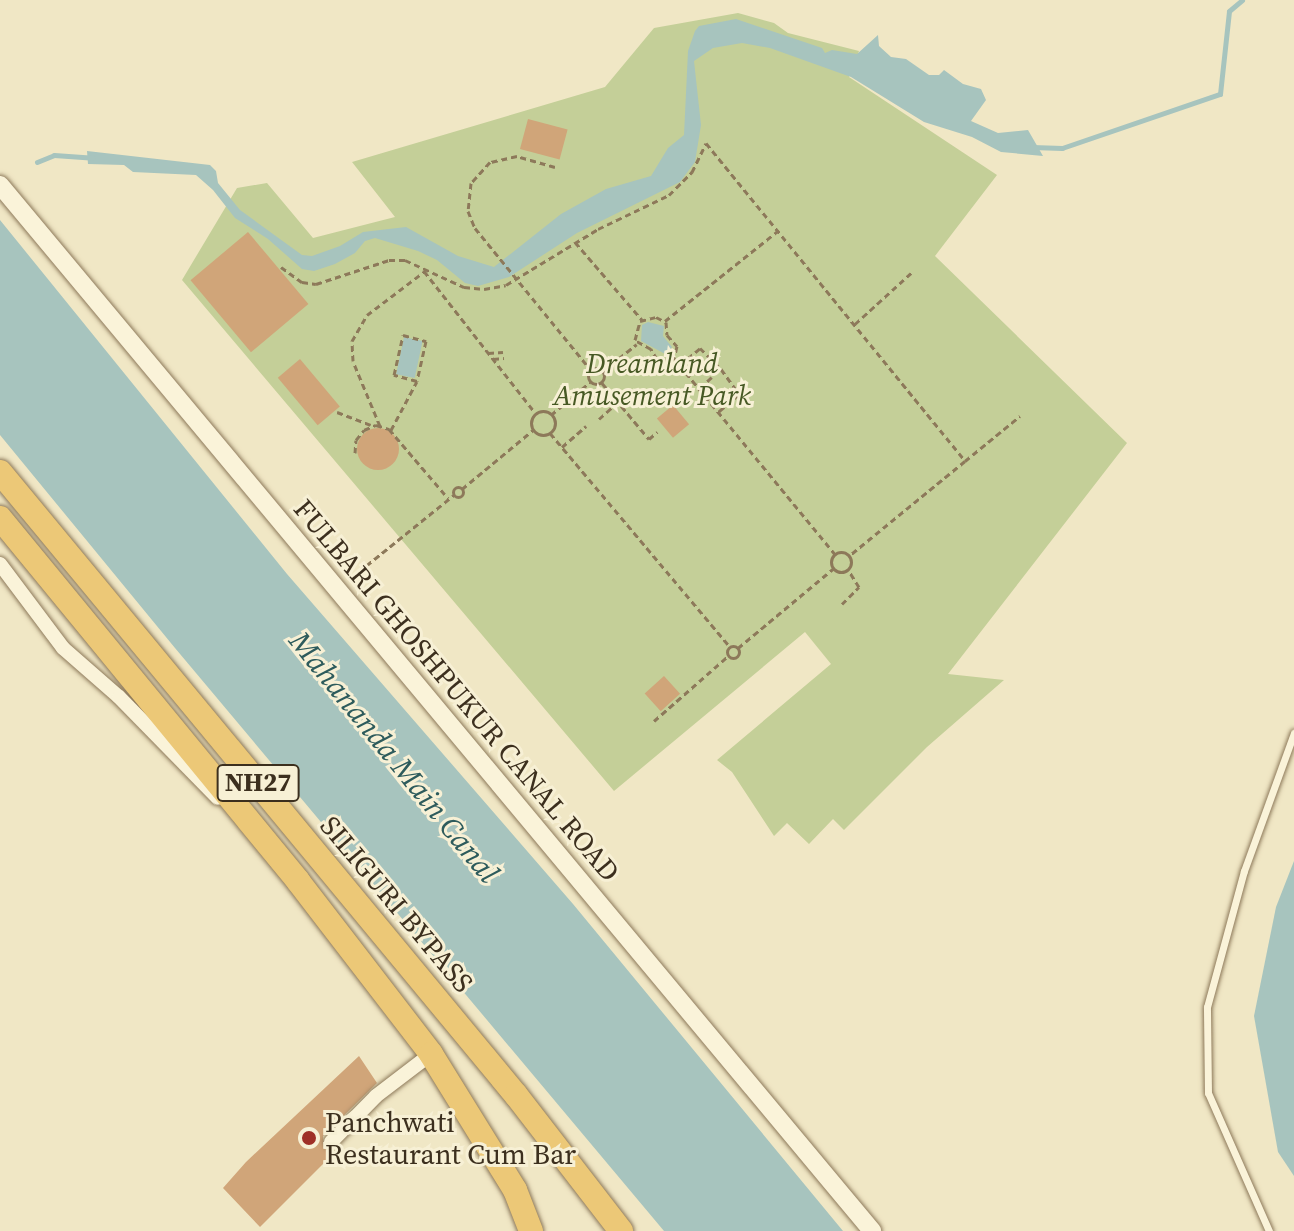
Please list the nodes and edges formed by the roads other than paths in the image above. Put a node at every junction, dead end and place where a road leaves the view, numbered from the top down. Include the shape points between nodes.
1 (0, 185) edge
2 (0, 472) edge
3 (0, 518) edge
4 (0, 564) edge
5 (1294, 733) edge
6 (251, 828) junction
7 (431, 1054) junction
8 (331, 1142) dead end
9 (531, 1231) edge
10 (621, 1231) edge
11 (872, 1231) edge
12 (1269, 1231) edge

1 - 11 street, FULBARI GHOSHPUKUR CANAL ROAD
2 - 10 highway, SILIGURI BYPASS / NH27 via 498,1073
3 - 6 highway, NH27
4 - 6 street via 63,648
5 - 12 lane via 1244,871 1207,1007 1208,1093
6 - 7 highway, NH27
7 - 8 street via 376,1096
7 - 9 highway, NH27 via 515,1190

